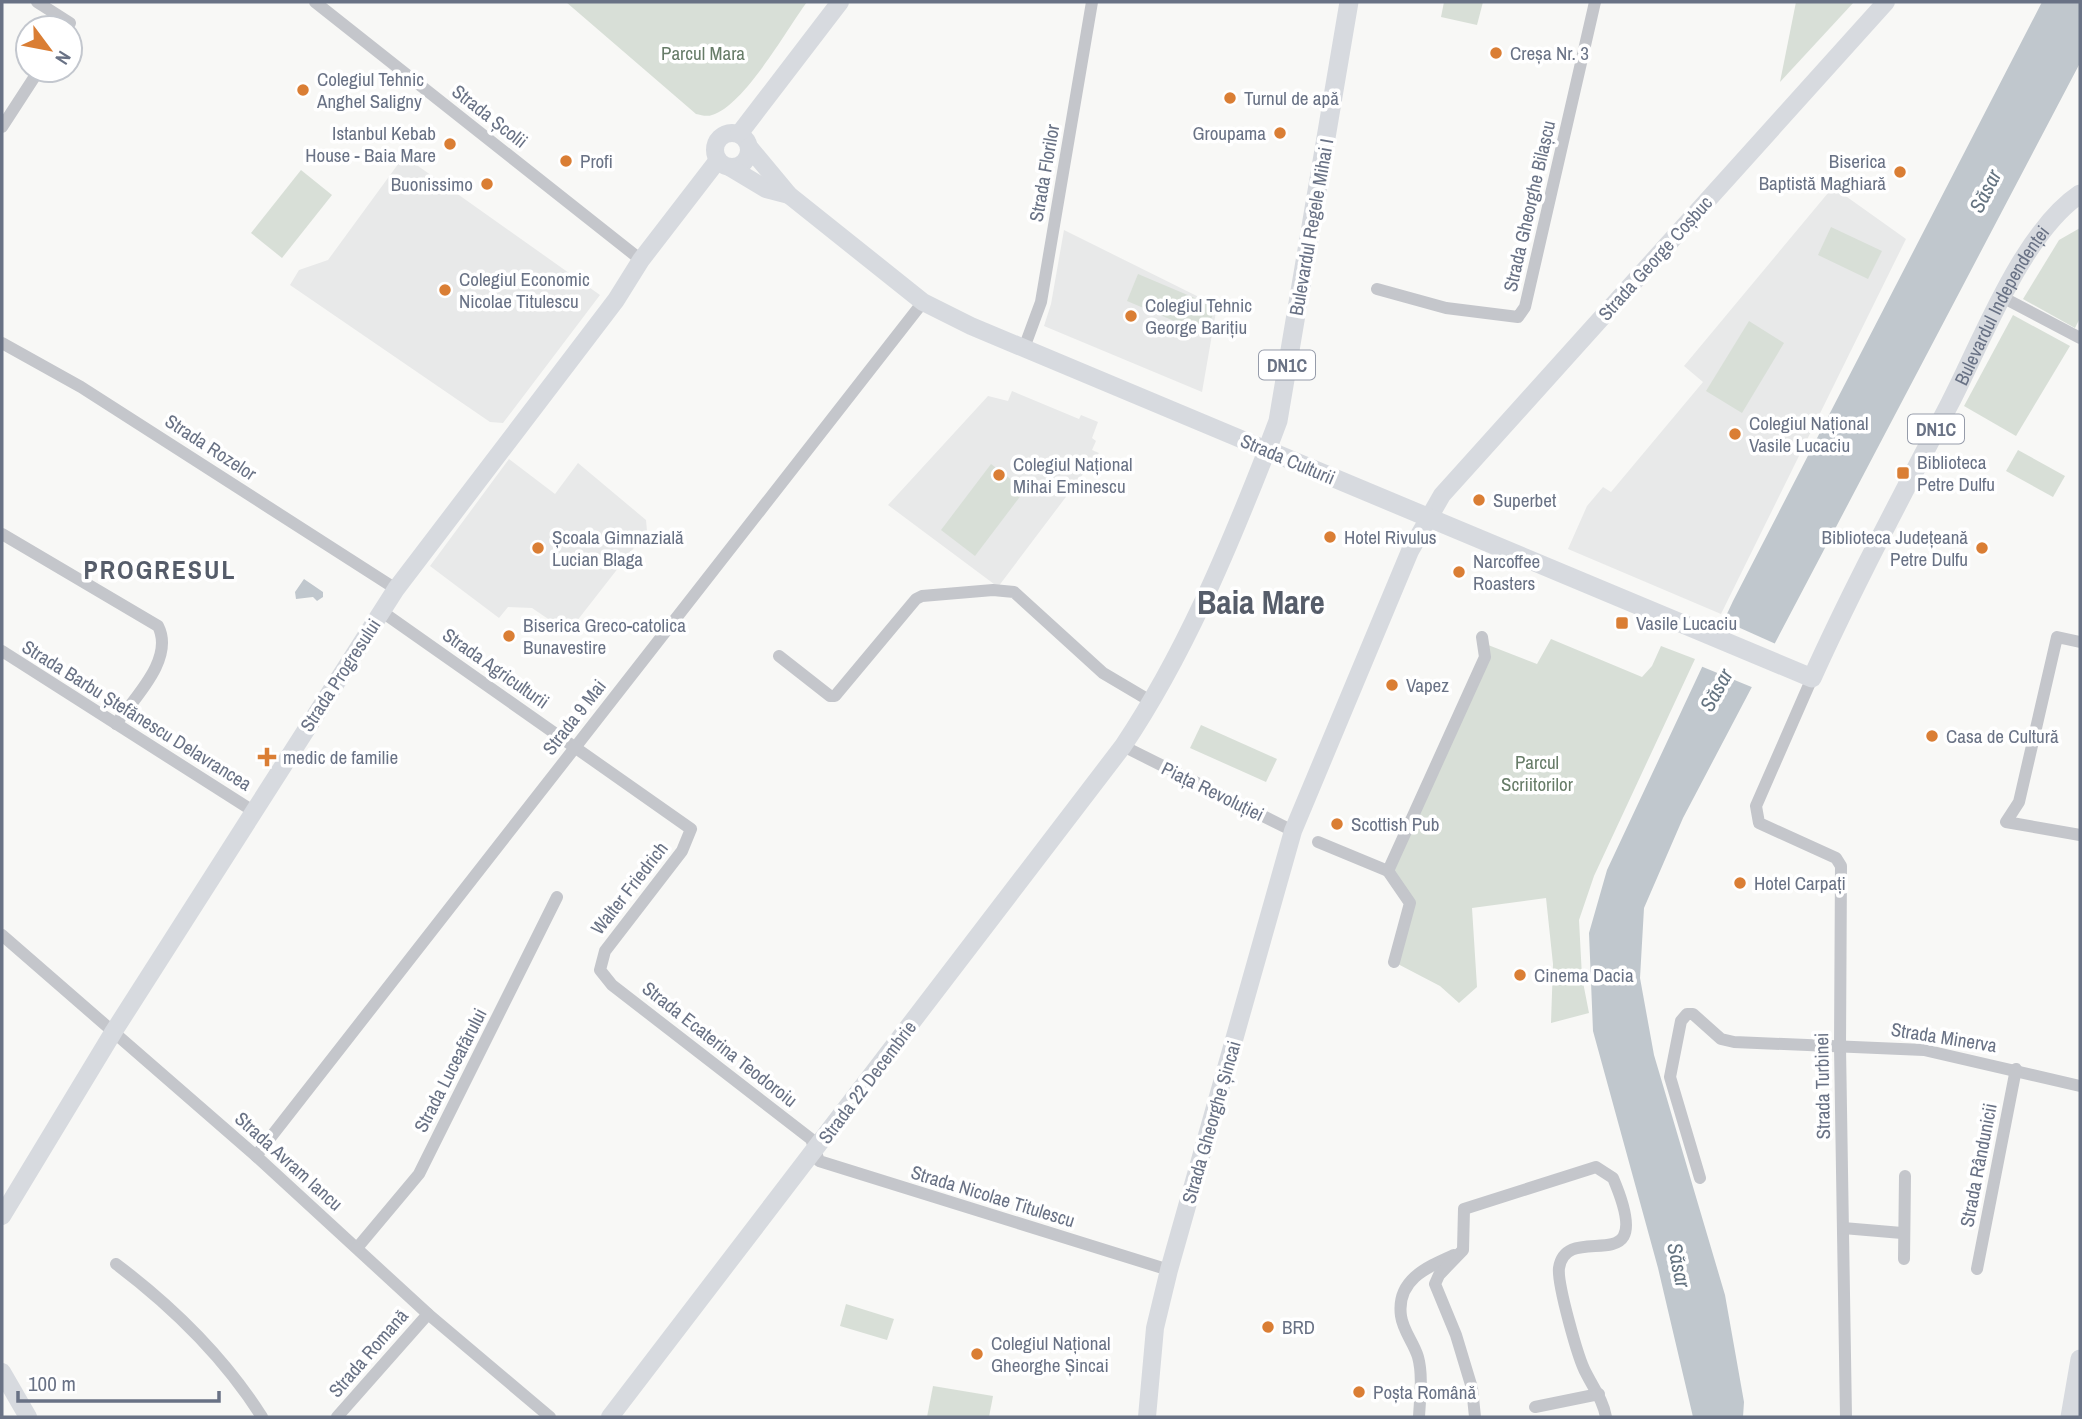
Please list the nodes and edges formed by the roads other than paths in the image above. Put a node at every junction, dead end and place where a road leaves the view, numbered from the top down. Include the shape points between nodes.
1 (37, 2) edge
2 (315, 2) edge
3 (841, 2) edge
4 (1093, 2) edge
5 (1349, 2) edge
6 (1595, 2) edge
7 (1886, 2) edge
8 (56, 14) edge
9 (30, 84) edge
10 (2, 127) edge
11 (744, 141) junction
12 (724, 164) junction
13 (2080, 194) edge
14 (789, 195) junction
15 (641, 260) junction
16 (1377, 289) dead end
17 (2004, 298) junction
18 (923, 302) junction
19 (2080, 338) edge
20 (2, 343) edge
21 (1024, 348) junction
22 (1266, 450) junction
23 (1428, 517) junction
24 (2, 534) edge
25 (396, 589) junction
26 (381, 611) junction
27 (1482, 637) dead end
28 (2080, 642) edge
29 (2, 651) edge
30 (779, 656) dead end
31 (1812, 678) junction
32 (1152, 702) junction
33 (116, 724) junction
34 (1123, 746) junction
35 (576, 747) junction
36 (1756, 806) joint
37 (253, 811) junction
38 (691, 829) joint
39 (1293, 831) junction
40 (2080, 835) edge
41 (1318, 842) dead end
42 (1388, 871) junction
43 (557, 897) dead end
44 (2, 935) edge
45 (1394, 962) dead end
46 (600, 970) joint
47 (114, 1031) junction
48 (1840, 1047) junction
49 (2015, 1069) junction
50 (2080, 1086) edge
51 (816, 1149) junction
52 (256, 1156) junction
53 (1905, 1176) dead end
54 (1700, 1178) dead end
55 (2, 1216) edge
56 (1843, 1228) junction
57 (1902, 1233) junction
58 (357, 1248) junction
59 (1463, 1250) junction
60 (1904, 1259) dead end
61 (116, 1264) dead end
62 (1978, 1269) dead end
63 (1169, 1270) junction
64 (428, 1314) junction
65 (2080, 1359) edge
66 (2, 1372) edge
67 (1599, 1394) junction
68 (2, 1399) edge
69 (1535, 1407) dead end
70 (28, 1417) edge
71 (262, 1417) edge
72 (337, 1417) edge
73 (550, 1417) edge
74 (610, 1417) edge
75 (1147, 1417) edge
76 (1419, 1417) edge
77 (1475, 1417) edge
78 (1606, 1417) edge
79 (1846, 1417) edge
80 (2070, 1417) edge

1 - 8 street
2 - 15 street, Strada Școlii
3 - 11 main road, Strada Progresului
4 - 21 street, Strada Florilor via 1041,302
5 - 22 main road, Bulevardul Regele Mihai I / DN1C via 1278,421
6 - 16 street, Strada Gheorghe Bilașcu via 1529,293 1518,317 1446,308
7 - 23 main road, Strada George Coșbuc via 1449,487
9 - 10 street
11 - 12 main road, Strada Progresului via 745,162
11 - 12 main road, Strada Progresului via 728,134 718,139 715,150
11 - 14 main road, Strada Culturii
12 - 14 main road, Strada Culturii via 766,189
12 - 15 main road, Strada Progresului
13 - 17 main road, Bulevardul Independenței / DN1C via 2042,231
14 - 18 main road, Strada Culturii
15 - 25 main road, Strada Progresului via 616,300
17 - 19 street
17 - 31 main road, Bulevardul Independenței / DN1C
18 - 21 main road, Strada Culturii
18 - 35 street, Strada 9 Mai
20 - 25 street, Strada Rozelor via 81,387
21 - 22 main road, Strada Culturii
22 - 23 main road, Strada Culturii
22 - 32 main road via 1236,527
23 - 31 main road, Strada Culturii
23 - 39 main road
24 - 33 street via 158,626 164,650 159,662
25 - 26 main road, Strada Progresului
26 - 35 street, Strada Agriculturii
26 - 37 main road, Strada Progresului
27 - 42 street via 1485,657
28 - 40 street via 2057,637 2018,802 2006,822
29 - 33 street, Strada Barbu Ștefănescu Delavrancea
30 - 32 street via 835,696 922,596 1010,591 1032,605 1103,673
31 - 36 street, Bulevardul Independenței / DN1C
32 - 34 main road
33 - 37 street, Strada Barbu Ștefănescu Delavrancea
34 - 39 street, Piața Revoluției
34 - 51 main road, Strada 22 Decembrie
35 - 38 street, Strada Agriculturii
35 - 52 street, Strada 9 Mai
36 - 48 street, Strada Turbinei via 1759,823 1836,858 1841,866
37 - 47 main road, Strada Progresului
38 - 46 street, Walter Friedrich via 682,851 605,951
39 - 63 main road, Strada Gheorghe Șincai
41 - 42 street
42 - 45 street via 1410,903
43 - 58 street, Strada Luceafărului via 419,1174
44 - 47 street, Strada Avram Iancu
46 - 51 street, Strada Ecaterina Teodoroiu via 612,985 811,1139
47 - 52 street, Strada Avram Iancu
47 - 55 main road, Strada Progresului
48 - 49 street, Strada Minerva via 1924,1050
48 - 54 street, Strada Minerva via 1721,1039 1693,1014 1687,1014 1681,1021 1671,1077
48 - 56 street, Strada Turbinei
49 - 50 street, Strada Minerva
49 - 62 street, Strada Rândunicii
51 - 63 street, Strada Nicolae Titulescu via 819,1161 827,1165
51 - 74 main road, Strada 22 Decembrie
52 - 58 street, Strada Avram Iancu
53 - 57 street
56 - 57 street
56 - 79 street, Strada Turbinei
57 - 60 street
58 - 64 street, Strada Avram Iancu
59 - 67 street via 1464,1209 1587,1168 1596,1167 1614,1178 1628,1217 1625,1237 1569,1251 1559,1268 1585,1372
59 - 76 street via 1420,1270 1401,1299 1401,1316 1418,1357
59 - 77 street via 1435,1284 1464,1361
61 - 71 street via 186,1322
63 - 75 main road, Strada Gheorghe Șincai via 1155,1328
64 - 72 street, Strada Romană
64 - 73 street, Strada Avram Iancu
65 - 80 main road
66 - 70 main road
67 - 69 street
67 - 78 street
68 - 70 main road

